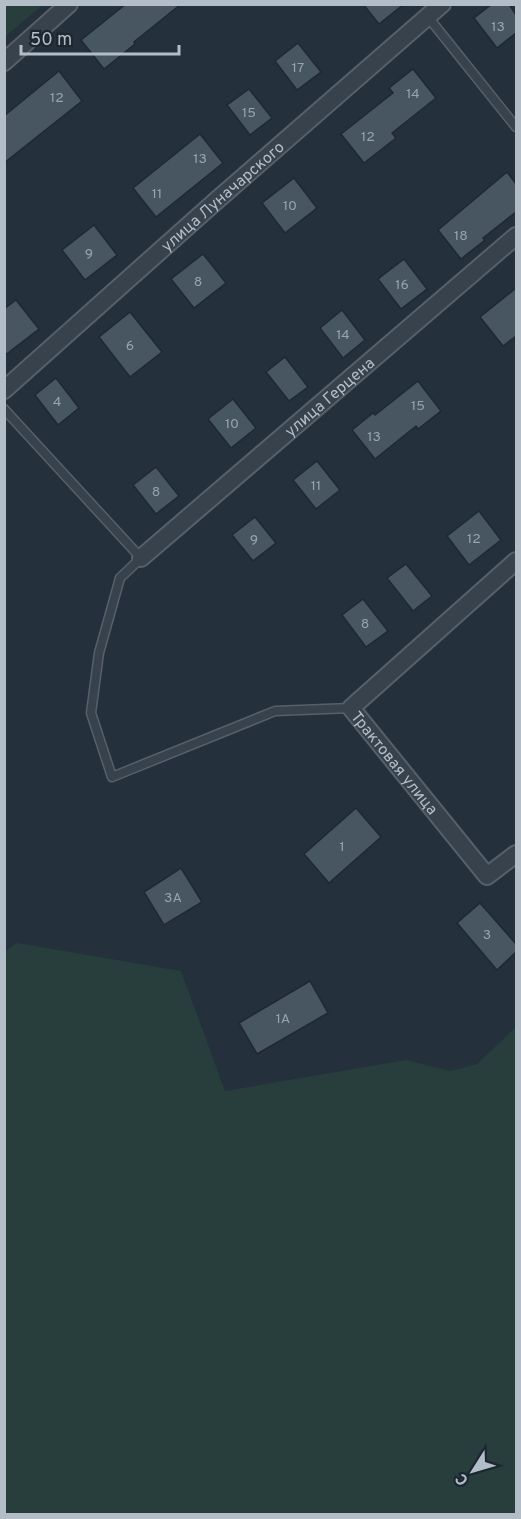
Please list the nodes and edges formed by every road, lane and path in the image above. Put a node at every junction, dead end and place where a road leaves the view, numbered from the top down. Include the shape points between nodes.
1 (69, 4) edge
2 (442, 4) edge
3 (428, 17) junction
4 (4, 62) edge
5 (516, 127) edge
6 (516, 236) edge
7 (4, 390) edge
8 (4, 409) edge
9 (141, 558) junction
10 (516, 561) edge
11 (351, 708) junction
12 (516, 855) edge

1 - 4 street
2 - 3 street, улица Луначарского
3 - 5 lane
3 - 7 street, улица Луначарского
6 - 9 street, улица Герцена
8 - 9 lane
9 - 11 lane via 120,578 99,653 91,712 112,777 275,711
10 - 11 street, Трактовая улица
11 - 12 street, Трактовая улица via 487,876

